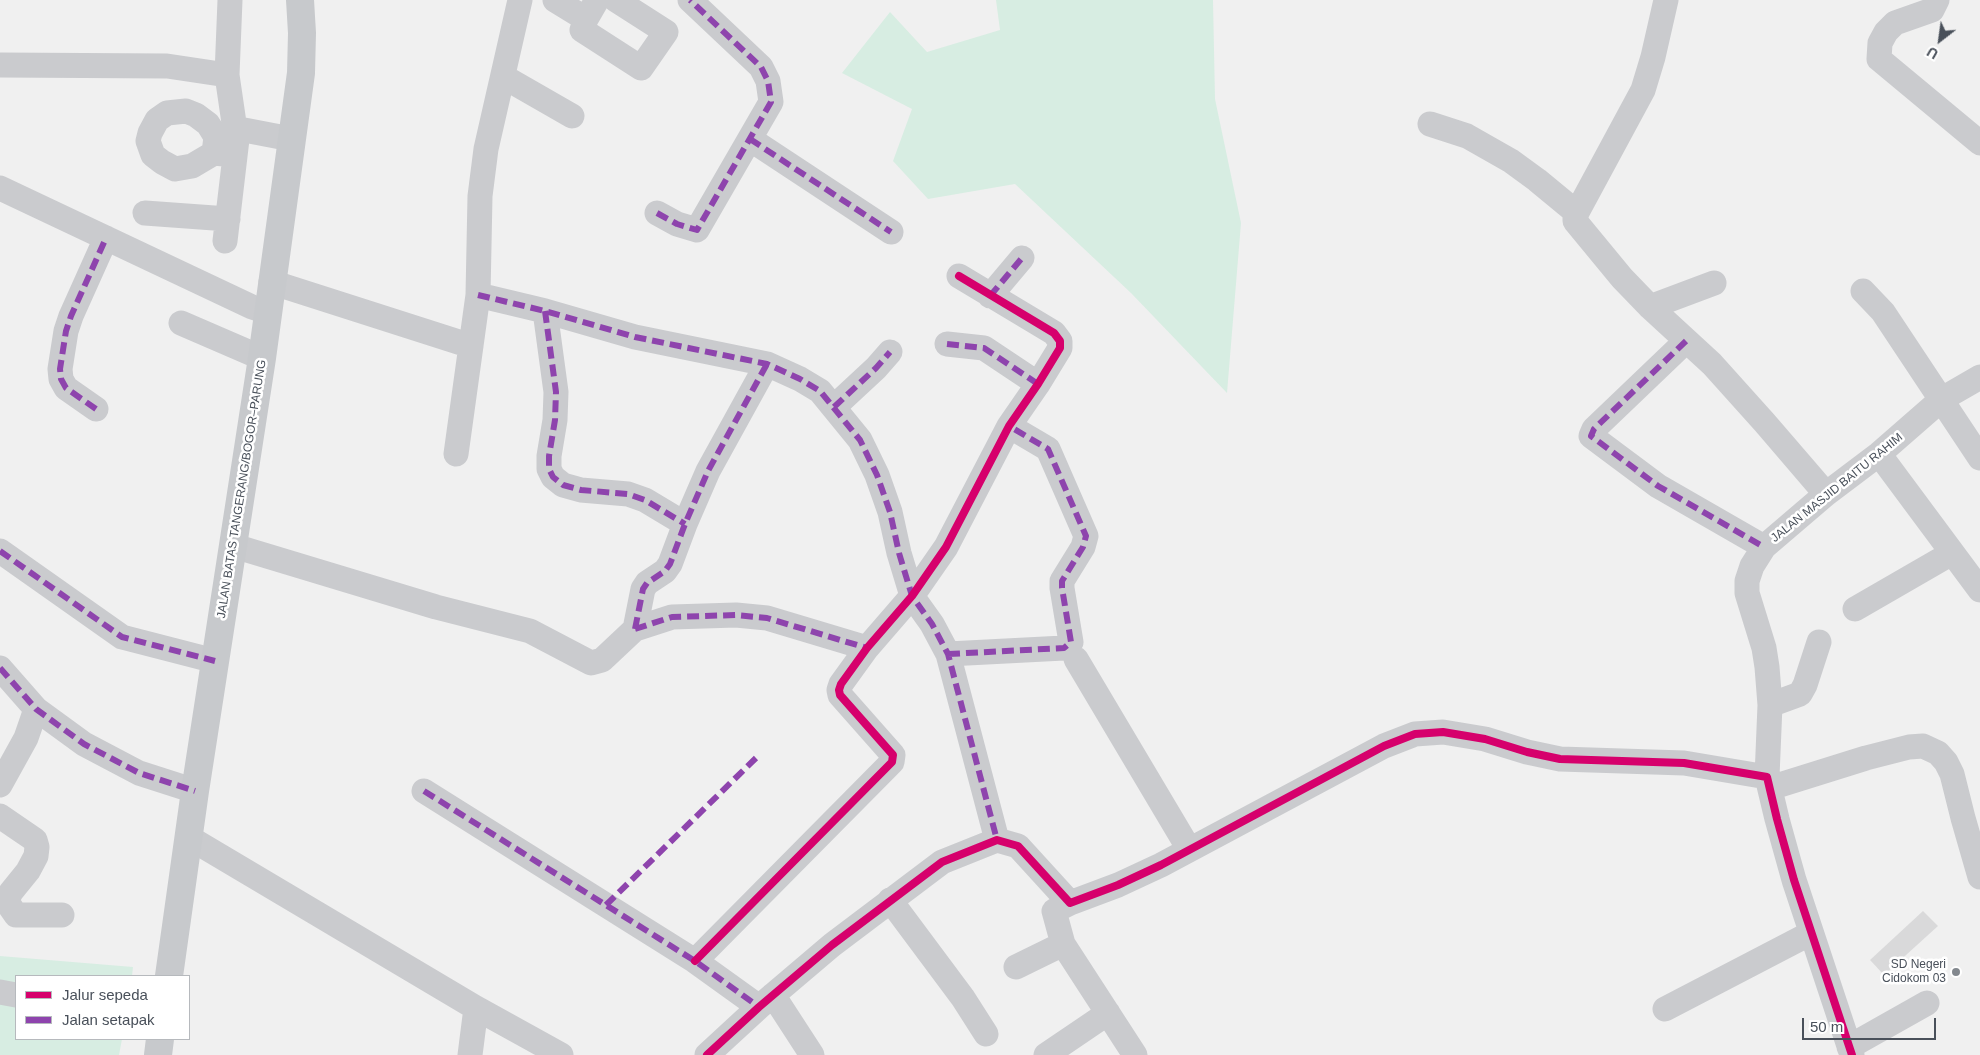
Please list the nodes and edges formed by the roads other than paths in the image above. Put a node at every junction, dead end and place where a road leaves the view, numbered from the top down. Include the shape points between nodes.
1 (230, 0) edge
2 (300, 0) edge
3 (520, 0) edge
4 (555, 0) edge
5 (616, 0) edge
6 (690, 0) edge
7 (1666, 0) edge
8 (1937, 0) edge
9 (594, 5) edge
10 (0, 65) edge
11 (227, 75) junction
12 (504, 77) junction
13 (572, 116) dead end
14 (1430, 124) dead end
15 (239, 129) junction
16 (291, 139) junction
17 (750, 139) junction
18 (1980, 144) edge
19 (0, 188) edge
20 (145, 212) dead end
21 (657, 213) dead end
22 (1577, 214) junction
23 (891, 232) dead end
24 (106, 238) junction
25 (1022, 258) dead end
26 (959, 276) dead end
27 (271, 282) junction
28 (1714, 283) dead end
29 (1862, 291) dead end
30 (478, 295) junction
31 (990, 296) junction
32 (1650, 307) junction
33 (545, 311) junction
34 (267, 312) junction
35 (181, 323) dead end
36 (1686, 341) junction
37 (947, 344) dead end
38 (471, 346) junction
39 (890, 352) dead end
40 (262, 358) junction
41 (767, 364) junction
42 (1980, 377) edge
43 (1038, 384) junction
44 (1942, 400) junction
45 (834, 408) junction
46 (96, 409) dead end
47 (1009, 426) junction
48 (456, 454) dead end
49 (1879, 454) junction
50 (1980, 458) edge
51 (1826, 494) junction
52 (685, 524) junction
53 (234, 546) junction
54 (1764, 548) junction
55 (0, 551) edge
56 (1952, 554) junction
57 (1980, 590) edge
58 (912, 596) junction
59 (1855, 609) dead end
60 (635, 629) junction
61 (1819, 642) dead end
62 (867, 648) junction
63 (948, 654) junction
64 (1076, 659) dead end
65 (215, 661) junction
66 (0, 668) edge
67 (1770, 705) junction
68 (36, 709) junction
69 (1769, 783) junction
70 (0, 785) edge
71 (194, 790) junction
72 (424, 791) dead end
73 (0, 816) edge
74 (188, 837) junction
75 (997, 840) junction
76 (1189, 849) junction
77 (1980, 877) edge
78 (890, 900) junction
79 (1070, 903) junction
80 (62, 915) dead end
81 (1811, 933) junction
82 (1063, 944) junction
83 (695, 961) junction
84 (1016, 967) dead end
85 (169, 975) edge
86 (0, 992) edge
87 (15, 995) edge
88 (766, 1001) junction
89 (1927, 1003) dead end
90 (476, 1008) junction
91 (1665, 1010) dead end
92 (1108, 1012) junction
93 (986, 1034) dead end
94 (160, 1040) edge
95 (1850, 1051) edge
96 (158, 1055) edge
97 (470, 1055) edge
98 (561, 1055) edge
99 (707, 1055) edge
100 (812, 1055) edge
101 (1046, 1055) edge
102 (1134, 1055) edge

1 - 11 street
2 - 16 main road, JALAN BATAS TANGERANG/BOGOR–PARUNG via 301,73
3 - 12 street
4 - 9 street
5 - 9 street via 666,32 642,68 582,31
6 - 17 street via 762,67 771,102
7 - 22 street via 1642,90
8 - 18 street via 1932,10 1895,23 1886,32 1880,43 1879,59
10 - 11 street via 167,66
11 - 15 street via 234,123
12 - 13 street
12 - 30 street via 486,149 480,196
14 - 22 street via 1467,136 1511,161
15 - 16 street
15 - 20 street via 224,154 226,230
16 - 27 main road, JALAN BATAS TANGERANG/BOGOR–PARUNG
17 - 21 street via 697,230 676,224
17 - 23 street
19 - 24 street
22 - 32 street via 1575,221
24 - 34 street
24 - 46 street via 71,316 60,369 66,388
25 - 31 street
26 - 31 street
27 - 34 main road, JALAN BATAS TANGERANG/BOGOR–PARUNG
27 - 38 street
28 - 32 street
29 - 44 street via 1883,312
30 - 33 street
30 - 38 street
31 - 43 street via 1054,333 1060,341 1060,348
32 - 36 street
33 - 41 street via 635,337
33 - 52 street via 556,392 549,456 553,478 572,488 628,494 645,500
34 - 40 main road, JALAN BATAS TANGERANG/BOGOR–PARUNG
35 - 40 street
36 - 51 street via 1712,364 1766,423
36 - 54 street via 1594,429 1591,436 1658,486
37 - 43 street via 984,348
38 - 48 street
39 - 45 street
40 - 53 main road, JALAN BATAS TANGERANG/BOGOR–PARUNG
41 - 45 street via 820,392
41 - 52 street via 708,471
42 - 44 street, JALAN MASJID BAITU RAHIM
43 - 47 street
44 - 49 street, JALAN MASJID BAITU RAHIM
44 - 50 street
45 - 58 street via 860,440 877,475
47 - 58 street via 946,547
47 - 63 street via 1048,448 1086,536 1084,547 1062,581 1071,642 1064,648
49 - 51 street, JALAN MASJID BAITU RAHIM
49 - 56 street
51 - 54 street, JALAN MASJID BAITU RAHIM
52 - 60 street via 670,564 643,589
53 - 60 street via 436,607 530,631 591,664 602,660
53 - 65 main road, JALAN BATAS TANGERANG/BOGOR–PARUNG
54 - 67 street, JALAN MASJID BAITU RAHIM via 1747,581 1764,648
55 - 65 street via 122,638
56 - 57 street
56 - 59 street
58 - 62 street
58 - 63 street
60 - 62 street via 672,616 736,615 766,618
61 - 67 street via 1806,685 1800,694
62 - 83 street via 841,684 840,695 892,755 892,762
63 - 75 street
64 - 76 street
65 - 71 main road, JALAN BATAS TANGERANG/BOGOR–PARUNG
66 - 68 street
67 - 69 street, JALAN MASJID BAITU RAHIM
68 - 70 street via 26,738
68 - 71 street via 84,744 121,765
69 - 76 street via 1684,763 1560,759 1485,739 1443,732 1415,734 1384,746
69 - 77 street via 1923,746 1938,753 1952,774
69 - 81 street, JALAN MASJID BAITU RAHIM
71 - 74 main road, JALAN BATAS TANGERANG/BOGOR–PARUNG
72 - 83 street
73 - 80 street via 35,840 37,847 28,871 11,892 9,905 16,915
74 - 85 main road, JALAN BATAS TANGERANG/BOGOR–PARUNG
74 - 90 street
75 - 78 street via 942,862
75 - 79 street via 1023,849
76 - 79 street via 1126,881
78 - 88 street
78 - 93 street
79 - 82 street via 1054,911
81 - 91 street
81 - 95 street, JALAN MASJID BAITU RAHIM
82 - 84 street
82 - 92 street
83 - 88 street
86 - 87 street
88 - 99 street
88 - 100 street
89 - 95 street
90 - 97 street
90 - 98 street
92 - 101 street
92 - 102 street
94 - 96 main road

